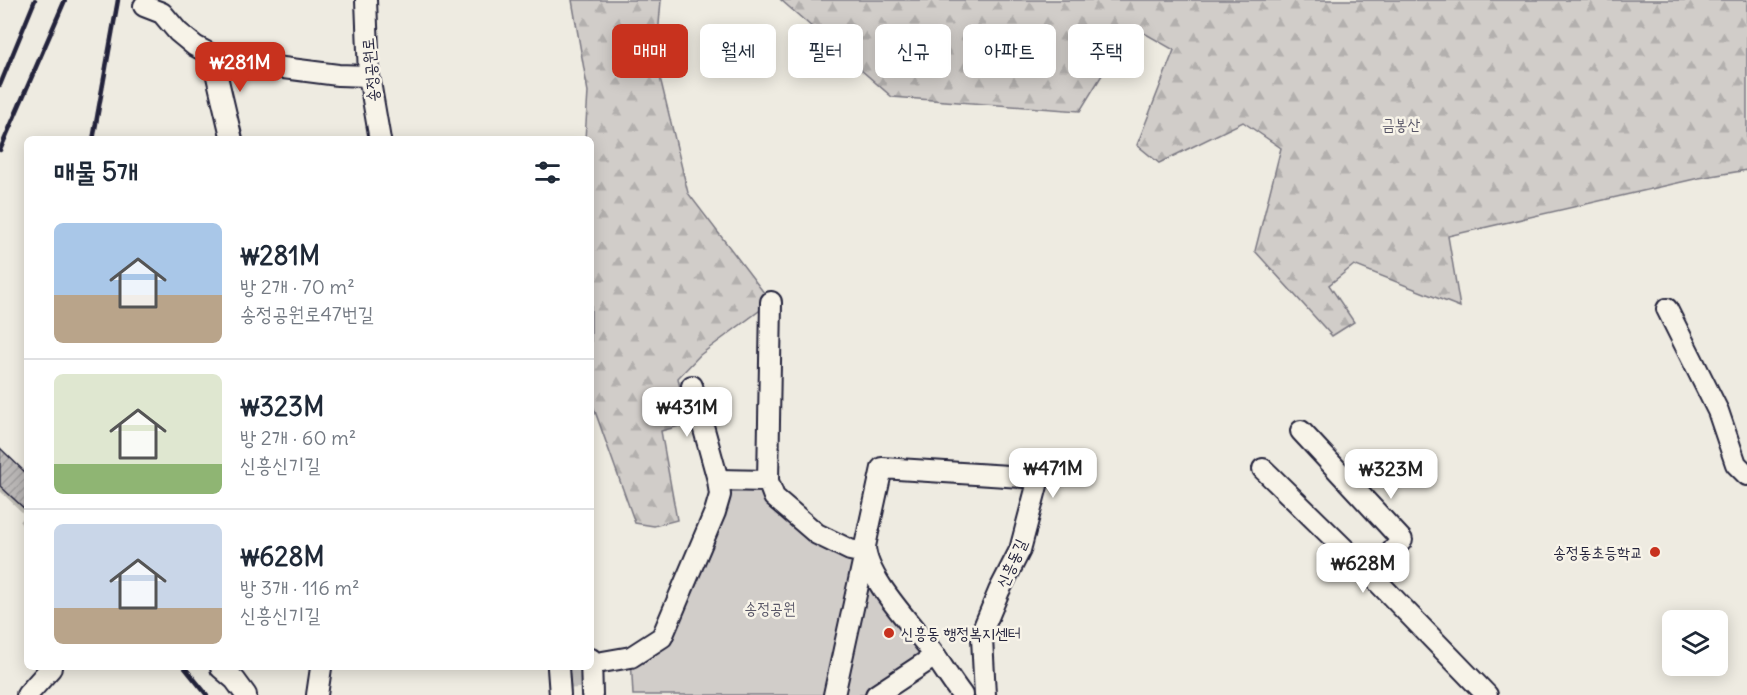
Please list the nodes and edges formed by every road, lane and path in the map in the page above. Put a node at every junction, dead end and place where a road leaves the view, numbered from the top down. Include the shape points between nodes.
1 (366, 0) edge
2 (144, 6) dead end
3 (212, 55) junction
4 (369, 76) junction
5 (231, 136) edge
6 (379, 136) edge
7 (771, 302) dead end
8 (1667, 309) dead end
9 (692, 386) dead end
10 (1300, 431) dead end
11 (1744, 465) edge
12 (1263, 469) dead end
13 (718, 480) junction
14 (768, 481) junction
15 (865, 553) junction
16 (1371, 575) junction
17 (935, 656) junction
18 (594, 663) edge
19 (49, 670) edge
20 (223, 670) edge
21 (321, 670) edge
22 (558, 670) edge
23 (591, 670) edge
24 (27, 695) edge
25 (246, 695) edge
26 (317, 695) edge
27 (560, 695) edge
28 (592, 695) edge
29 (834, 695) edge
30 (876, 695) edge
31 (962, 695) edge
32 (985, 695) edge
33 (1487, 695) edge

1 - 4 street, 송정공원로
2 - 3 street via 162,13 178,32
3 - 4 street via 243,63
3 - 5 street
4 - 6 street, 송정공원로
7 - 14 street
8 - 11 street
9 - 13 street
10 - 16 street via 1402,540
12 - 16 street
13 - 14 street
13 - 18 street via 720,495 715,512 662,637 631,657
14 - 15 street via 774,497 817,534
15 - 17 street via 879,585
15 - 29 street
15 - 32 street, 신흥동길 via 882,468 1039,478 1020,550 984,627
16 - 33 street
17 - 30 street
17 - 31 street
19 - 24 street
20 - 25 street
21 - 26 street
22 - 27 street
23 - 28 street

